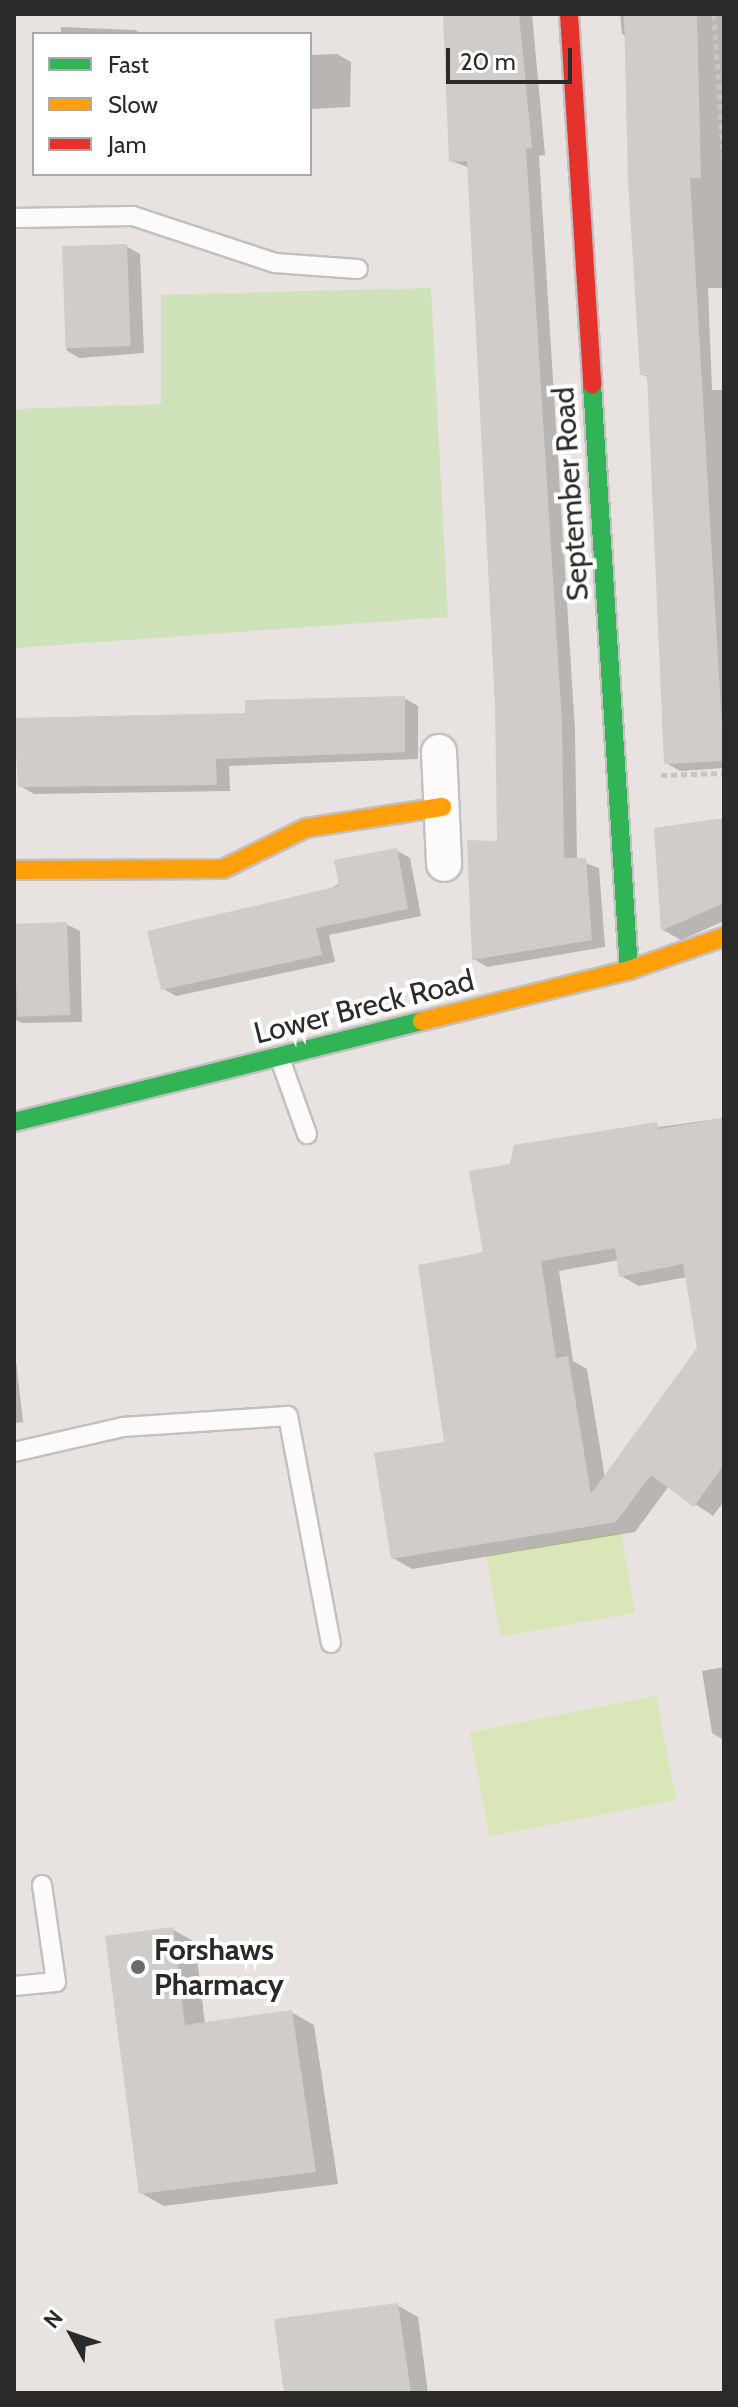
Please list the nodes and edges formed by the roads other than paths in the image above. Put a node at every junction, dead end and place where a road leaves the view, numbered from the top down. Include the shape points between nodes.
1 (569, 14) edge
2 (14, 218) edge
3 (358, 269) dead end
4 (439, 752) dead end
5 (442, 807) junction
6 (444, 864) dead end
7 (14, 870) edge
8 (724, 937) edge
9 (629, 970) junction
10 (279, 1056) junction
11 (14, 1122) edge
12 (307, 1134) dead end
13 (14, 1452) edge
14 (331, 1643) dead end
15 (42, 1885) dead end
16 (14, 1986) edge

1 - 9 street, September Road
2 - 3 lane via 133,216 275,263
4 - 5 street
5 - 6 street
5 - 7 street via 306,828 223,869
8 - 9 street, Lower Breck Road
9 - 10 street, Lower Breck Road
10 - 11 street, Lower Breck Road
10 - 12 lane
13 - 14 lane via 123,1427 288,1416
15 - 16 lane via 56,1982

